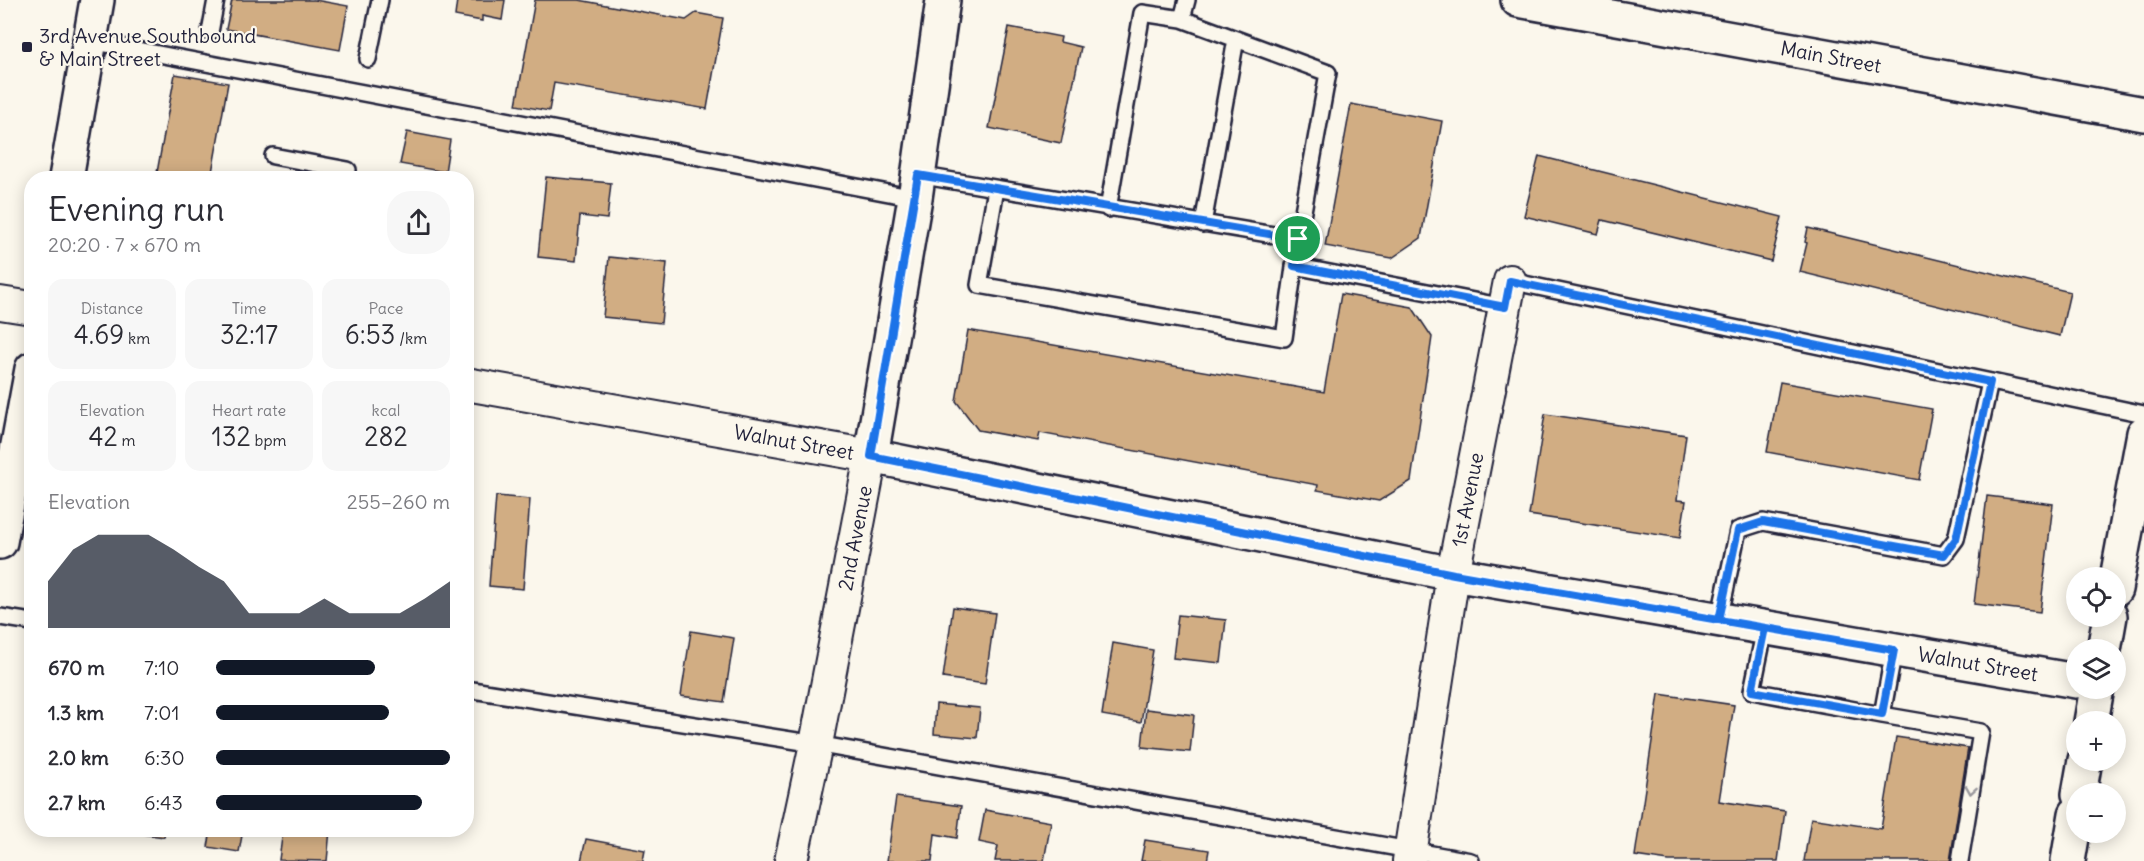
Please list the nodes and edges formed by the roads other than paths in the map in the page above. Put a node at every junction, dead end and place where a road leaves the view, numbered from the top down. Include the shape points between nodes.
1 (97, 0) edge
2 (216, 0) edge
3 (380, 0) edge
4 (943, 0) edge
5 (1187, 0) edge
6 (1518, 0) edge
7 (1182, 19) junction
8 (210, 32) dead end
9 (1236, 39) junction
10 (90, 41) junction
11 (368, 59) dead end
12 (2144, 114) edge
13 (273, 156) dead end
14 (67, 171) edge
15 (348, 171) edge
16 (917, 187) junction
17 (996, 189) junction
18 (1108, 208) junction
19 (1203, 224) junction
20 (1298, 239) junction
21 (1294, 266) junction
22 (1507, 294) junction
23 (0, 303) edge
24 (24, 307) edge
25 (1990, 382) junction
26 (474, 385) edge
27 (24, 412) edge
28 (2144, 414) edge
29 (2144, 433) edge
30 (871, 456) junction
31 (0, 542) edge
32 (2119, 567) edge
33 (1454, 574) junction
34 (0, 617) edge
35 (1719, 620) junction
36 (24, 621) edge
37 (1765, 628) junction
38 (1894, 650) junction
39 (2066, 679) edge
40 (474, 691) edge
41 (1882, 714) junction
42 (816, 744) junction
43 (2071, 843) edge
44 (1410, 856) edge
45 (791, 861) edge
46 (1471, 861) edge
47 (1960, 861) edge
48 (2068, 861) edge

1 - 10 main road
2 - 8 lane
3 - 11 lane
4 - 16 main road, 2nd Avenue
5 - 7 lane
6 - 12 main road, Main Street
7 - 9 lane
7 - 18 lane via 1142,13
9 - 19 lane
9 - 20 lane via 1328,73
10 - 14 main road
10 - 16 lane
13 - 15 lane
16 - 17 lane
16 - 30 main road, 2nd Avenue
17 - 18 lane
17 - 21 lane via 979,285 1284,338
18 - 19 lane
19 - 20 lane
20 - 21 lane
21 - 22 lane
22 - 25 lane
22 - 33 street, 1st Avenue
23 - 24 street
25 - 28 lane
25 - 35 lane via 1956,539 1944,555 1763,522 1738,530
26 - 30 street, Walnut Street
27 - 31 main road
29 - 32 main road
30 - 33 main road, Walnut Street
30 - 42 street, 2nd Avenue
33 - 35 main road, Walnut Street
33 - 44 street, 1st Avenue
34 - 36 lane
35 - 37 main road, Walnut Street
37 - 38 main road, Walnut Street
37 - 41 lane via 1752,691
38 - 39 main road, Walnut Street
38 - 41 lane
40 - 42 lane
41 -> 47 lane via 1981,732
42 - 44 lane
42 - 45 street, 2nd Avenue
43 - 48 main road
44 - 46 lane

